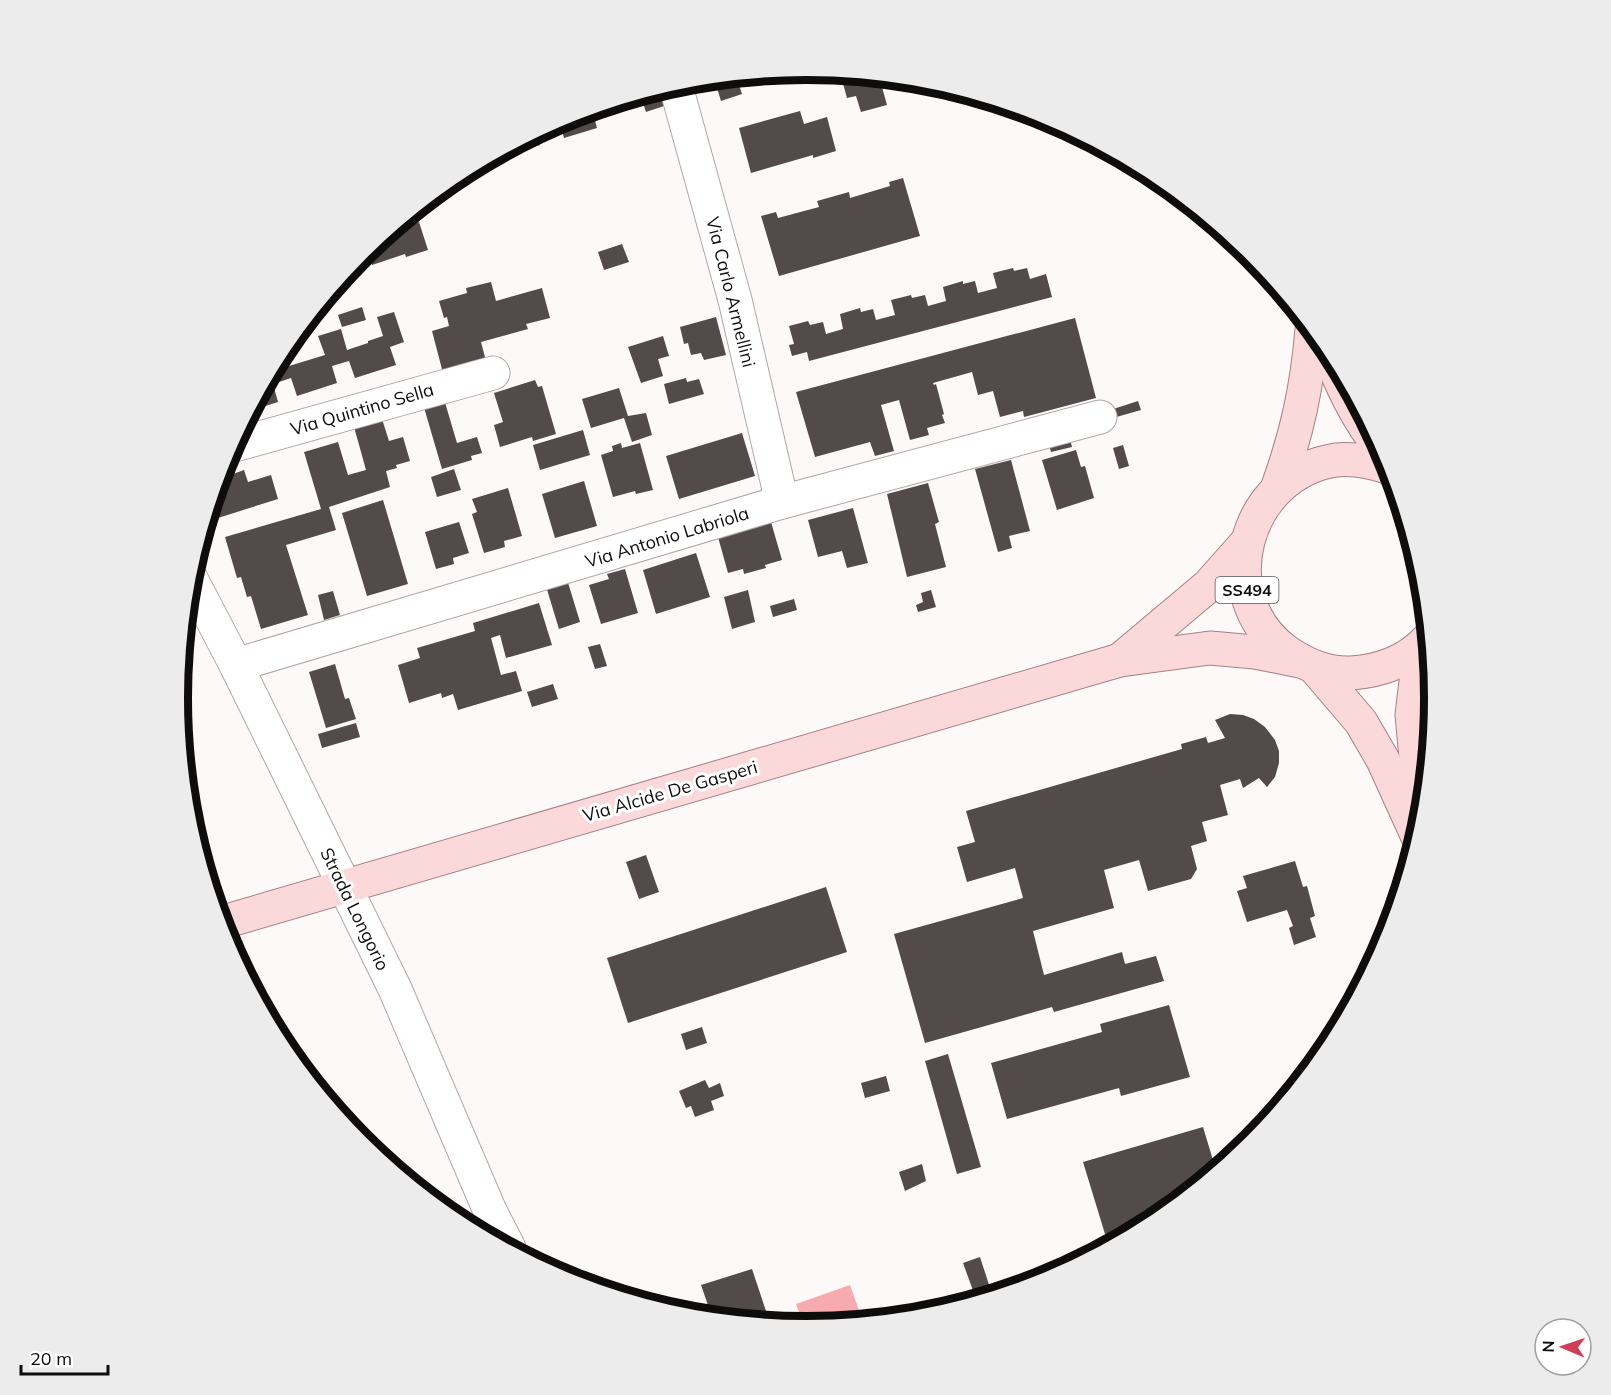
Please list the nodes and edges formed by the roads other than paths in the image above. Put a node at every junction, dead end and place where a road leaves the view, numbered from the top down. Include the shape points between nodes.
1 (678, 93) edge
2 (1311, 343) edge
3 (493, 373) dead end
4 (1100, 417) dead end
5 (243, 443) edge
6 (1377, 464) edge
7 (1277, 489) junction
8 (782, 502) junction
9 (1247, 542) junction
10 (197, 590) edge
11 (1421, 646) edge
12 (1422, 656) edge
13 (1120, 660) junction
14 (1307, 664) junction
15 (236, 665) junction
16 (1418, 778) edge
17 (1411, 821) edge
18 (344, 887) junction
19 (230, 920) edge
20 (503, 1237) edge

1 - 8 street, Via Carlo Armellini via 735,300
2 - 7 main road, SS494 via 1300,417
3 - 5 street, Via Quintino Sella
4 - 8 street, Via Antonio Labriola
6 - 7 main road, SS494 via 1336,460 1304,470
7 - 9 main road, SS494 via 1258,513
8 - 15 street, Via Antonio Labriola
9 - 13 main road, Via Alcide De Gasperi via 1208,586
9 - 14 main road, SS494 via 1244,570 1248,597 1259,623 1277,645
10 - 15 street, Strada Longorio
11 - 14 main road, SS494 via 1396,663 1370,672 1342,673
12 - 16 main road, SS494 via 1412,715
13 - 14 main road, Via Alcide De Gasperi via 1210,648 1255,652
13 - 18 main road, Via Alcide De Gasperi
14 - 17 main road, SS494 via 1361,722
15 - 18 street, Strada Longorio
18 - 19 main road, Via Alcide De Gasperi
18 - 20 street, Strada Longorio via 395,989

